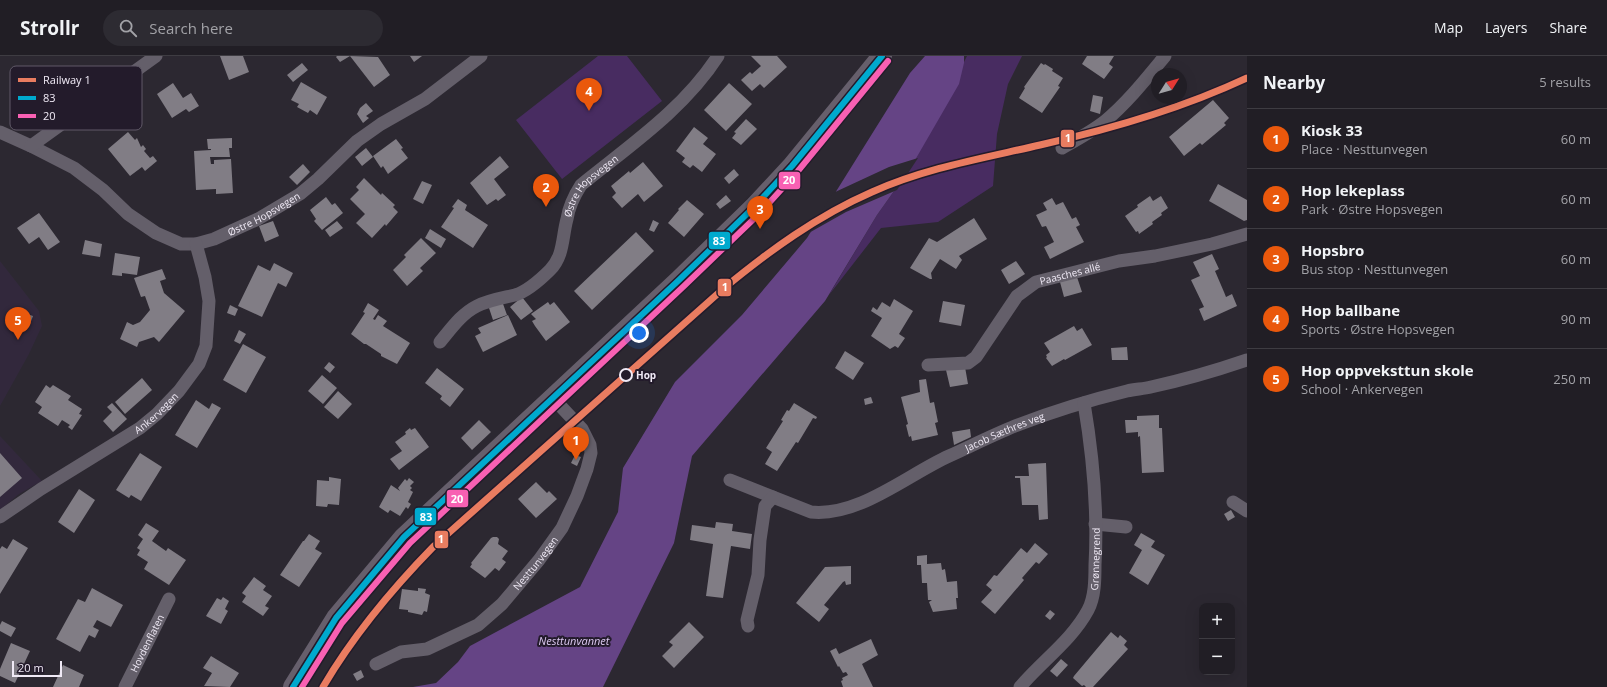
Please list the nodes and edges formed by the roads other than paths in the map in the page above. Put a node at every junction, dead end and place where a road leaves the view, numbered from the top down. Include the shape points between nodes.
1 (156, 56) edge
2 (481, 56) edge
3 (718, 56) edge
4 (882, 56) edge
5 (1165, 56) edge
6 (142, 66) edge
7 (53, 130) edge
8 (0, 132) edge
9 (31, 146) junction
10 (1062, 148) dead end
11 (1247, 234) edge
12 (196, 244) junction
13 (440, 342) dead end
14 (1247, 360) edge
15 (928, 365) dead end
16 (552, 397) junction
17 (1084, 403) junction
18 (730, 480) dead end
19 (773, 497) junction
20 (1233, 502) dead end
21 (1247, 510) edge
22 (0, 517) edge
23 (1095, 524) junction
24 (1126, 527) dead end
25 (169, 599) dead end
26 (748, 626) dead end
27 (376, 664) dead end
28 (125, 687) edge
29 (293, 687) edge
30 (1020, 687) edge

1 - 6 street
2 - 12 street, Østre Hopsvegen via 425,100 381,124 357,141 300,194 258,219 214,239
3 - 13 street, Østre Hopsvegen via 707,74 687,96 656,125 581,185 570,207 561,250 551,269 526,290 477,305 466,312
4 - 16 main road via 792,166 754,207
5 - 10 street via 1105,121
7 - 9 street
8 - 9 street, Østre Hopsvegen
9 - 12 street, Østre Hopsvegen via 74,168 103,190 128,214 156,233 181,244
11 - 15 street, Paasches allé via 1212,244 1119,261 1036,282 1017,296 976,357 968,363
12 - 22 street, Ankervegen via 205,277 208,301 206,346 199,364 179,391 140,428
14 - 17 street, Jacob Sæthres veg via 1150,388
16 - 27 street, Nesttunvegen via 582,429 591,453 577,496 562,528 502,604 478,625 426,650 401,652
16 - 29 main road via 404,537 336,618
17 - 19 street, Jacob Sæthres veg via 1014,427 937,461 892,487 844,510 811,512
17 - 23 street, Grønnegrend via 1092,467
18 - 19 street, Jacob Sæthres veg
19 - 26 street via 765,506 758,575 747,620
20 - 21 street
23 - 24 street
23 - 30 street, Grønnegrend via 1094,587 1089,608 1079,625
25 - 28 street, Hovdenflaten

